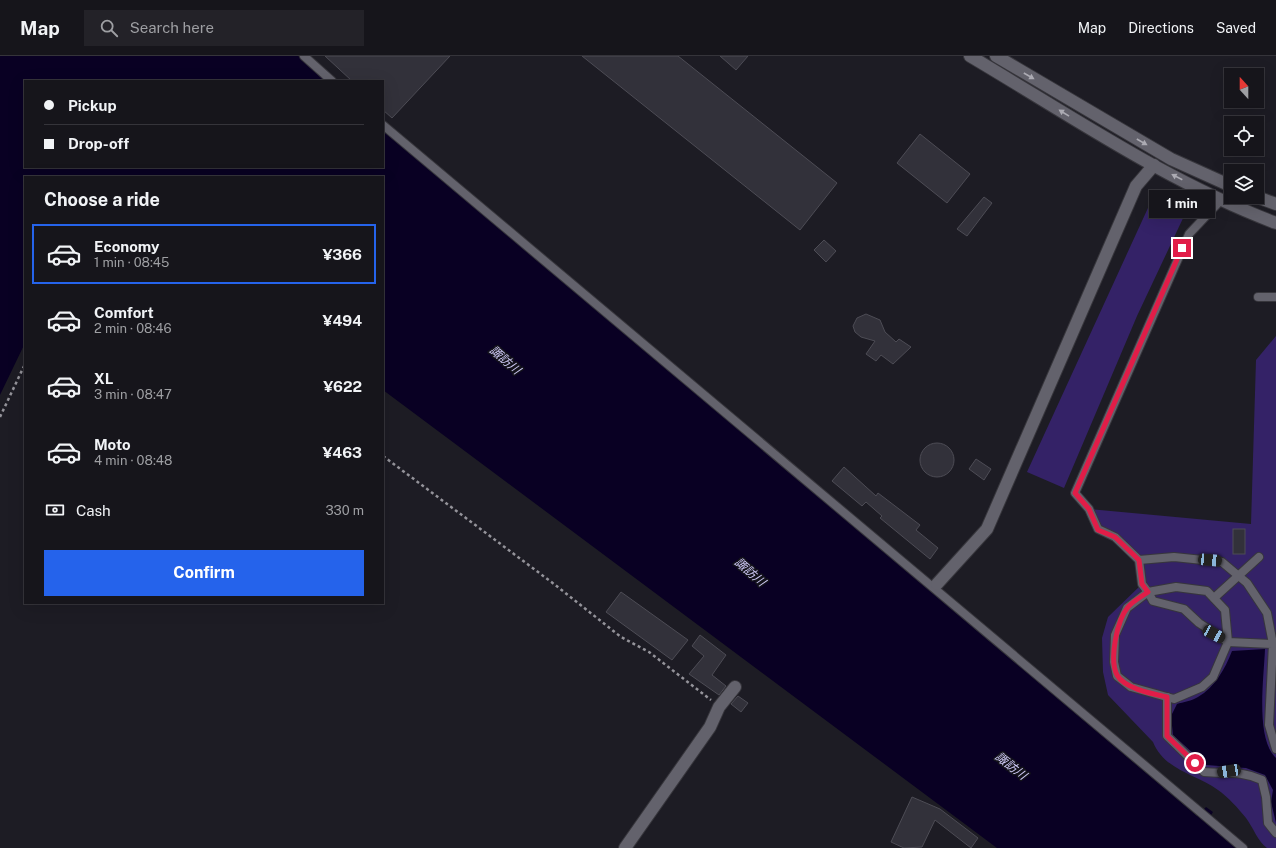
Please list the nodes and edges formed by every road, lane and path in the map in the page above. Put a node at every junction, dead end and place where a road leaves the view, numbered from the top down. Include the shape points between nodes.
1 (304, 56) edge
2 (970, 56) edge
3 (996, 56) edge
4 (331, 80) edge
5 (384, 126) edge
6 (1154, 165) junction
7 (1224, 183) edge
8 (1264, 199) edge
9 (1221, 200) junction
10 (1276, 204) edge
11 (1276, 223) edge
12 (1258, 297) dead end
13 (1276, 297) edge
14 (24, 366) edge
15 (0, 417) edge
16 (384, 457) edge
17 (1259, 557) dead end
18 (1139, 560) junction
19 (1238, 575) junction
20 (937, 584) dead end
21 (1148, 592) junction
22 (1214, 598) junction
23 (1228, 642) junction
24 (1273, 644) junction
25 (735, 686) dead end
26 (1167, 697) junction
27 (719, 707) junction
28 (1276, 749) edge
29 (1276, 833) edge
30 (625, 848) edge
31 (1243, 848) edge

1 - 4 lane
6 -> 2 street
3 -> 7 street via 1171,159
5 - 31 lane
9 -> 6 street
6 - 20 street via 1136,186 987,529
8 - 10 street
9 - 11 street
9 - 18 lane via 1189,234 1075,493 1089,509 1098,530 1115,537
12 - 13 lane
14 - 15 path
16 - 27 path via 621,637 649,652
17 - 19 lane
18 - 19 lane via 1174,557 1222,562
18 - 21 lane via 1142,584
19 - 22 lane
19 - 24 lane via 1248,583 1267,613
21 - 22 lane via 1176,587 1192,588 1208,591
21 - 23 lane via 1153,601 1184,608 1199,623
21 - 26 lane via 1127,608 1115,635 1114,662 1117,676 1131,687
22 - 23 lane via 1225,610
23 - 24 lane
23 - 26 lane via 1213,677 1202,687 1174,699
24 - 28 lane via 1269,724
25 - 27 street
26 - 29 lane via 1167,736 1204,772 1229,771 1248,774 1262,780 1268,823
27 - 30 street via 710,727

